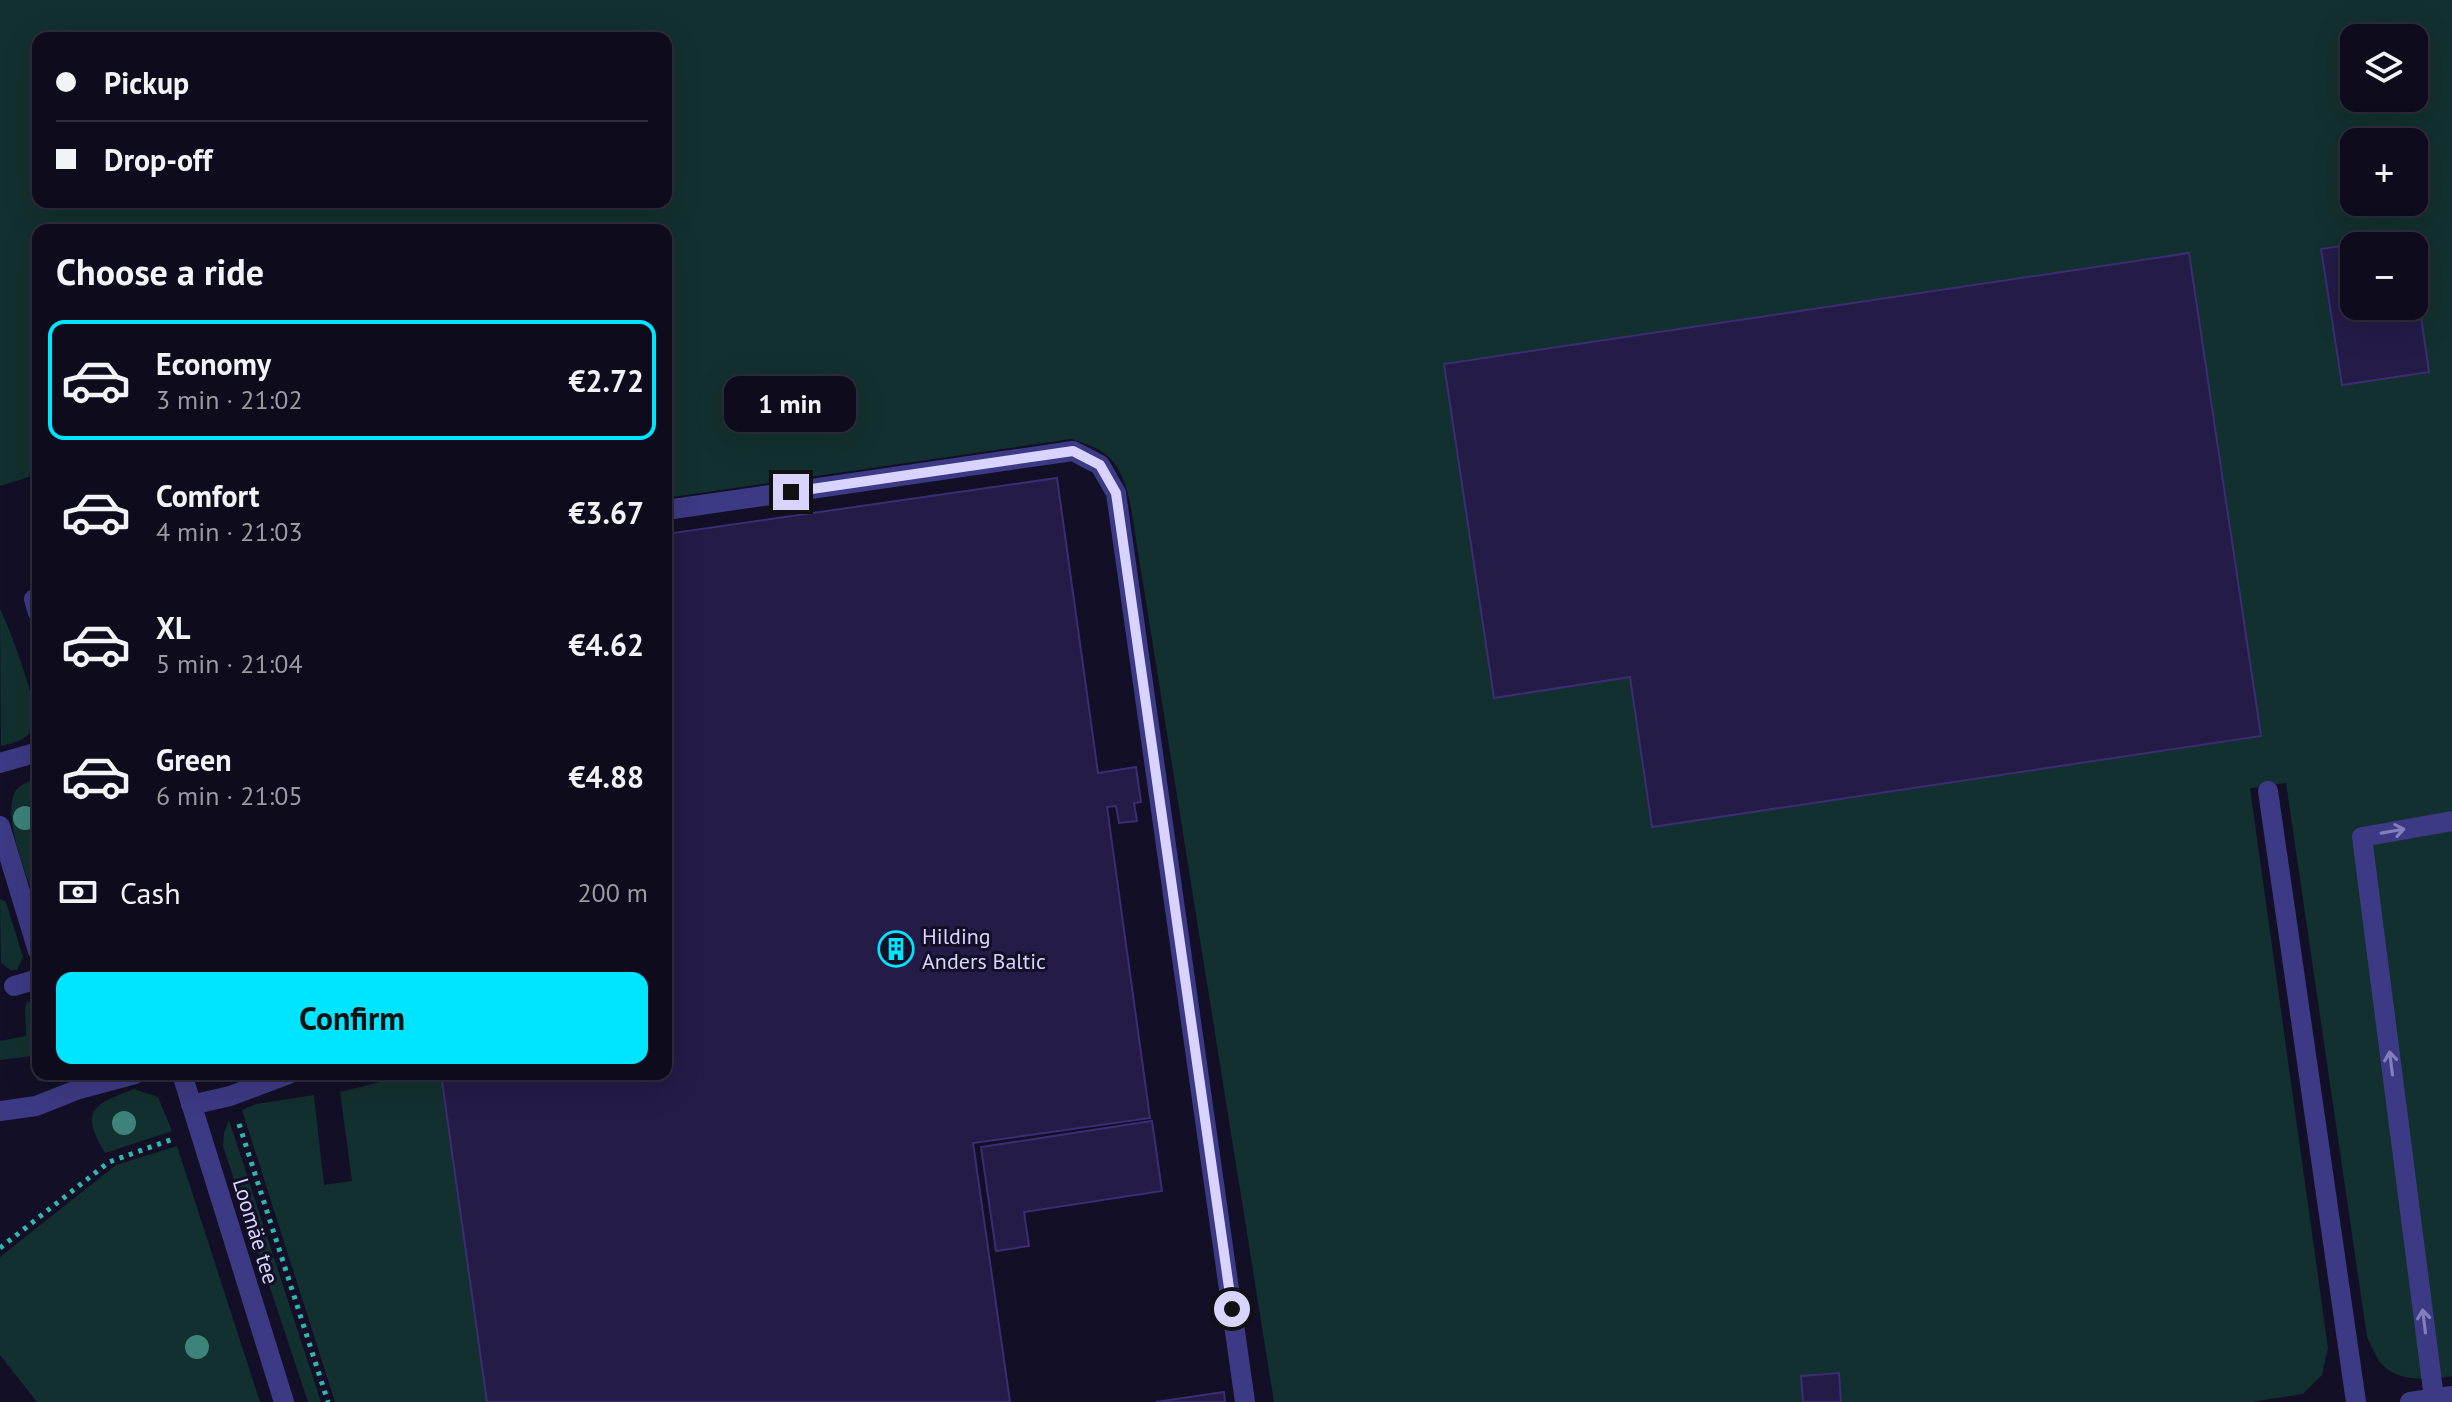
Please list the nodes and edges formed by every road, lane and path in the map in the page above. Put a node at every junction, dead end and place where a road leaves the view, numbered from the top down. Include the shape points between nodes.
1 (672, 509) edge
2 (32, 754) edge
3 (0, 763) edge
4 (2268, 791) dead end
5 (2452, 821) edge
6 (0, 826) edge
7 (7, 875) edge
8 (32, 936) edge
9 (32, 981) edge
10 (14, 986) dead end
11 (184, 1080) edge
12 (273, 1080) edge
13 (77, 1081) edge
14 (230, 1096) junction
15 (191, 1105) junction
16 (0, 1111) edge
17 (199, 1129) junction
18 (0, 1248) edge
19 (2443, 1397) edge
20 (284, 1402) edge
21 (328, 1402) edge
22 (1245, 1402) edge
23 (2356, 1402) edge
24 (2410, 1402) edge

1 - 22 street via 1073,451 1100,465 1116,493
2 - 3 street
4 - 23 street
19 -> 5 street via 2362,837
6 - 7 street
7 - 8 street
9 - 10 street
11 - 15 street, Loomäe tee
12 - 14 street
13 - 16 street via 36,1106
14 - 15 street
14 - 21 path
15 - 17 street, Loomäe tee
17 - 18 path via 109,1162
17 - 20 street, Loomäe tee
19 - 24 street

